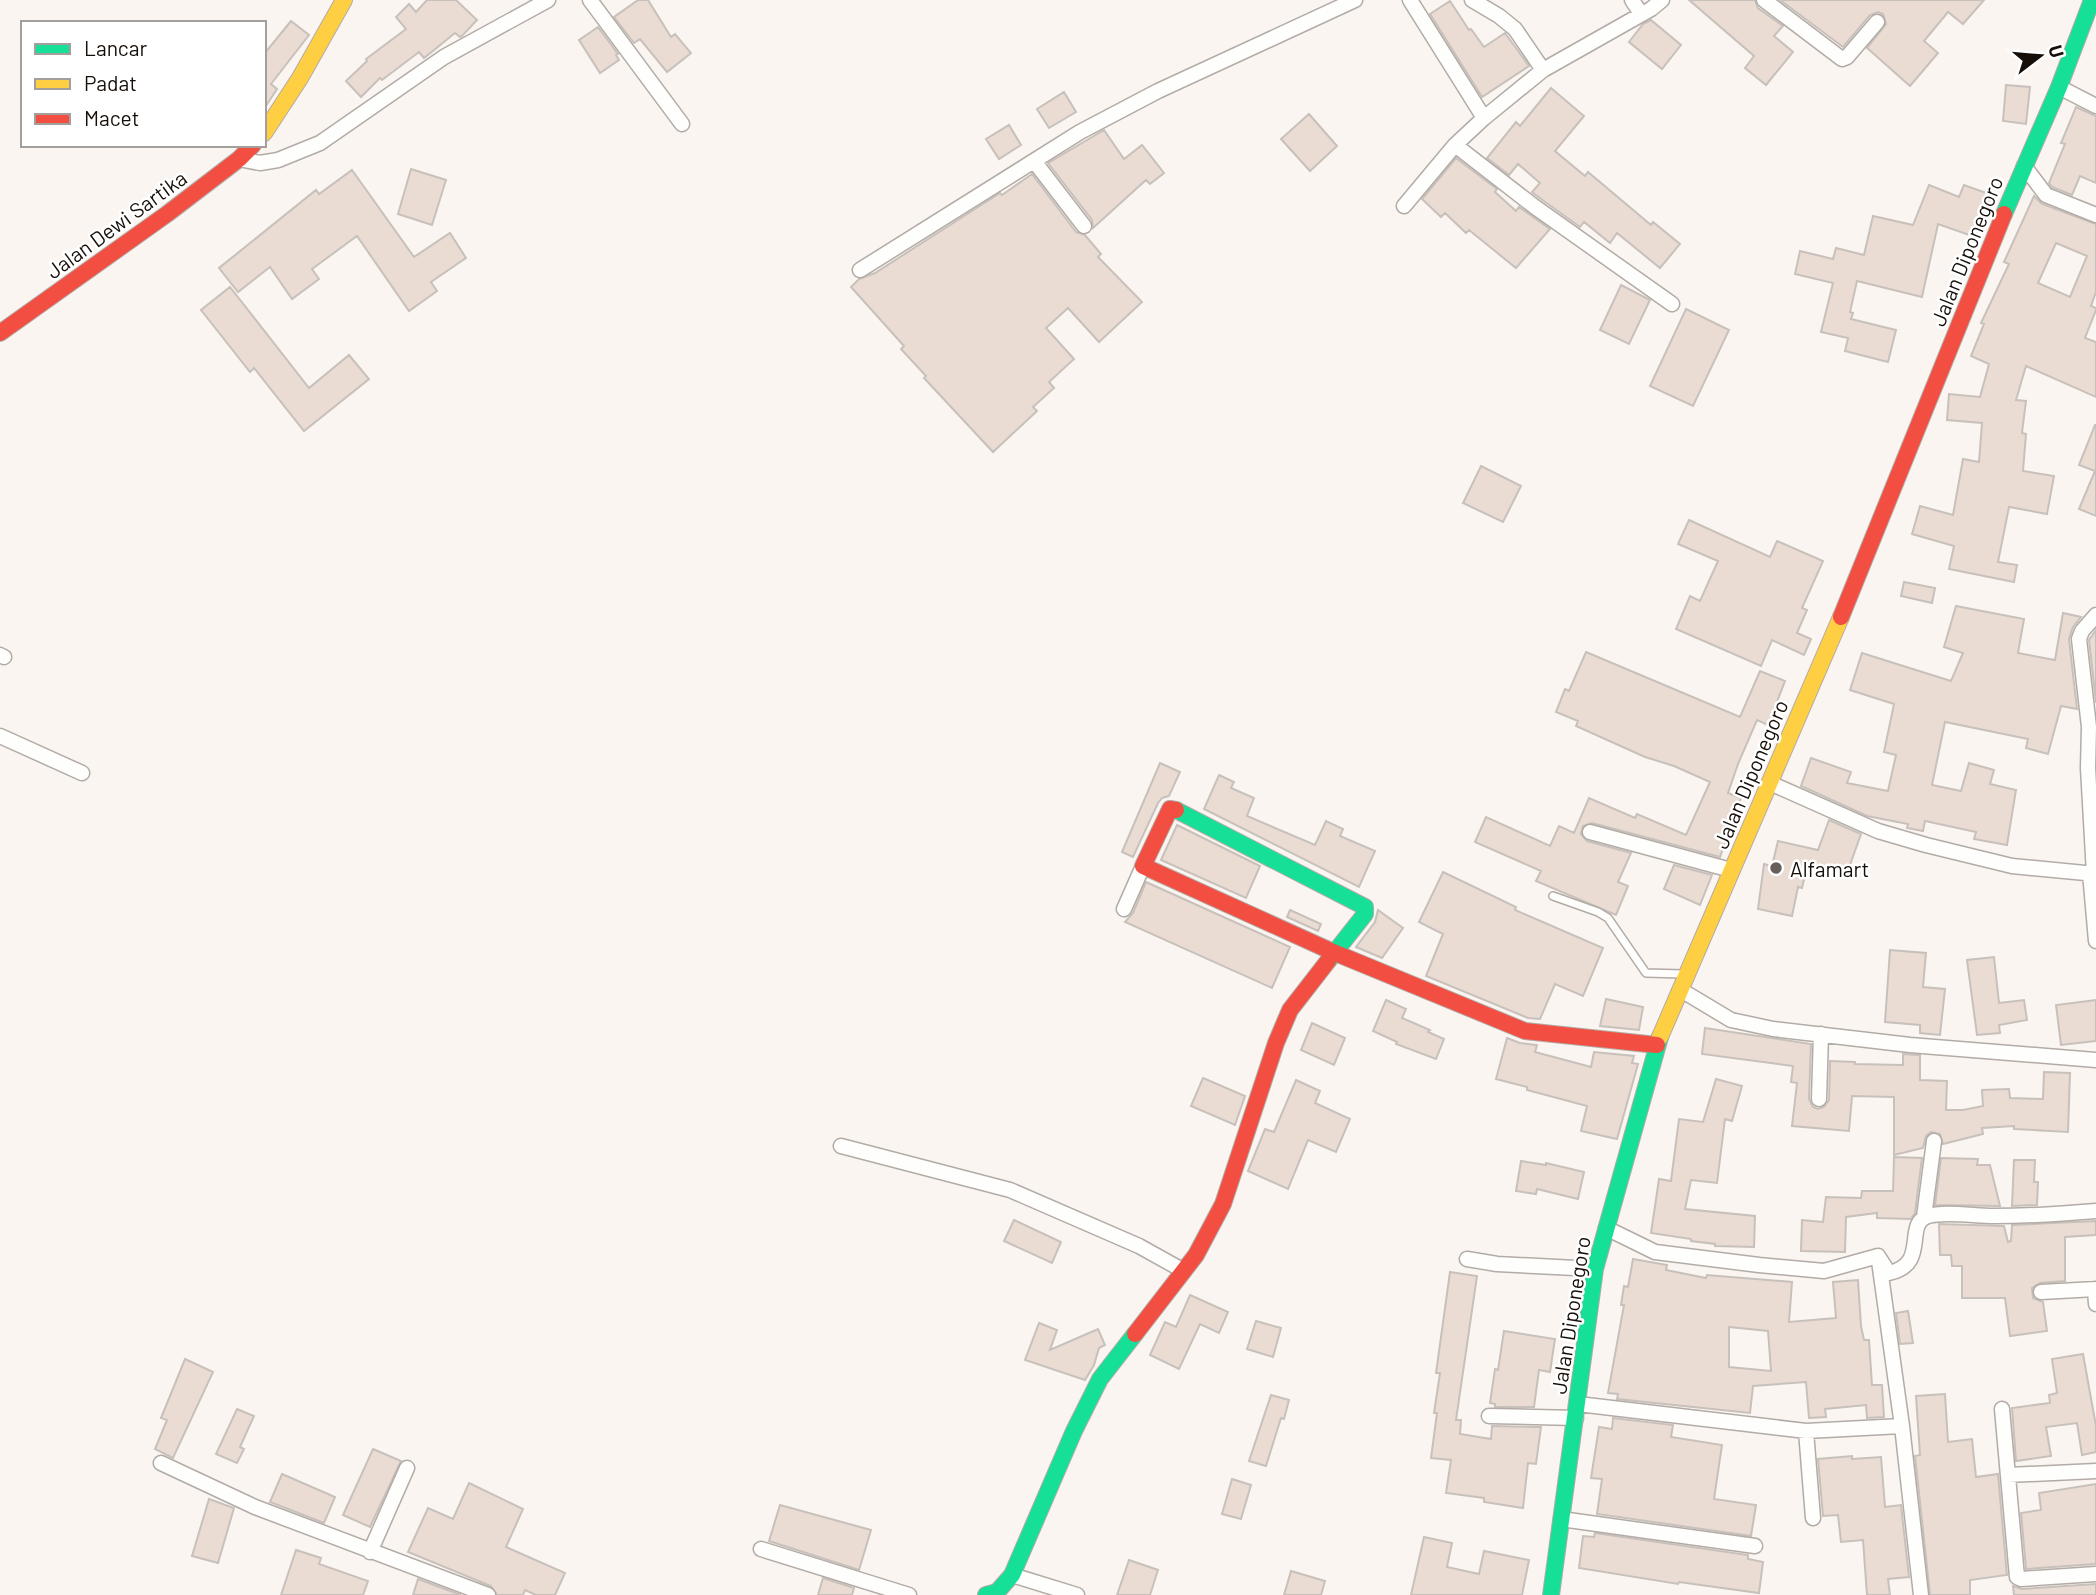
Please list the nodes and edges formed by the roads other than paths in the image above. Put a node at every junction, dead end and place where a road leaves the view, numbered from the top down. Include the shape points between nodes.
1 (344, 0) edge
2 (548, 0) edge
3 (590, 0) edge
4 (1355, 0) edge
5 (1410, 0) edge
6 (1472, 0) edge
7 (1632, 0) edge
8 (1662, 0) edge
9 (1764, 0) edge
10 (2092, 0) edge
11 (1641, 14) junction
12 (1877, 22) dead end
13 (1543, 69) junction
14 (2059, 86) junction
15 (2096, 106) edge
16 (1484, 117) junction
17 (682, 124) dead end
18 (266, 129) edge
19 (1455, 145) junction
20 (251, 147) edge
21 (239, 159) junction
22 (1034, 161) junction
23 (2024, 166) junction
24 (1404, 206) dead end
25 (2096, 215) edge
26 (1084, 226) dead end
27 (860, 270) dead end
28 (1672, 304) dead end
29 (0, 332) edge
30 (2096, 615) edge
31 (2092, 728) edge
32 (0, 736) edge
33 (82, 773) dead end
34 (1770, 783) junction
35 (1590, 832) dead end
36 (1143, 866) junction
37 (1731, 870) junction
38 (2094, 874) edge
39 (1553, 896) dead end
40 (1124, 909) dead end
41 (2096, 942) edge
42 (1333, 952) junction
43 (1684, 982) junction
44 (1821, 1034) junction
45 (1657, 1045) junction
46 (2096, 1060) edge
47 (1819, 1099) dead end
48 (1934, 1141) dead end
49 (841, 1146) dead end
50 (2096, 1211) edge
51 (1924, 1217) junction
52 (1606, 1228) junction
53 (1878, 1256) junction
54 (1467, 1259) dead end
55 (1595, 1269) junction
56 (1184, 1271) junction
57 (2096, 1289) edge
58 (2041, 1292) dead end
59 (2096, 1304) edge
60 (2002, 1409) dead end
61 (1576, 1411) junction
62 (1489, 1416) dead end
63 (1902, 1426) junction
64 (1807, 1431) junction
65 (161, 1463) dead end
66 (407, 1468) dead end
67 (2096, 1471) edge
68 (2008, 1475) junction
69 (1813, 1518) dead end
70 (1561, 1519) junction
71 (1755, 1546) dead end
72 (761, 1549) dead end
73 (370, 1552) junction
74 (2096, 1574) edge
75 (1012, 1575) junction
76 (488, 1595) edge
77 (909, 1595) edge
78 (986, 1595) edge
79 (1077, 1595) edge
80 (1551, 1595) edge
81 (1921, 1595) edge

1 - 18 street
2 - 21 street via 444,57 320,143 278,160
3 - 17 street
4 - 22 street via 1158,92
5 - 16 street
6 - 13 street via 1515,29
7 - 11 street
8 - 11 street
9 - 12 street via 1842,59
10 - 14 street, Jalan Diponegoro
11 - 13 street
13 - 16 street
14 - 15 street
14 - 23 street, Jalan Diponegoro
16 - 19 street
19 - 24 street
19 - 28 street
20 - 21 street, Jalan Dewi Sartika
21 - 29 street, Jalan Dewi Sartika
22 - 26 street
22 - 27 street
23 - 25 street via 2046,195
23 - 34 street, Jalan Diponegoro via 1871,547
30 - 31 street via 2080,639
31 - 38 street via 2088,768
32 - 33 street
34 - 37 street, Jalan Diponegoro
34 - 38 street via 1878,831 1926,845 2011,866
35 - 37 street
36 - 40 street
36 - 42 street
36 - 42 street via 1167,813 1179,811 1365,907 1365,914
37 - 43 street, Jalan Diponegoro
38 - 41 street
39 - 43 lane via 1608,918 1646,973
42 - 45 street via 1525,1031
42 - 56 street via 1290,1010 1223,1204
43 - 44 street via 1731,1020
43 - 45 street, Jalan Diponegoro
44 - 46 street
44 - 47 street
45 - 52 street, Jalan Diponegoro
48 - 51 street
49 - 56 street via 1010,1190
50 - 51 street
51 - 53 street via 1912,1259 1906,1265 1889,1273
52 - 53 street via 1655,1252 1759,1265 1824,1270
52 - 55 street, Jalan Diponegoro
53 - 63 street
54 - 55 street
55 - 61 street, Jalan Diponegoro
56 - 75 street via 1100,1379
57 - 58 street
57 - 59 street
60 - 68 street
61 - 62 street
61 - 64 street
61 - 70 street, Jalan Diponegoro
63 - 64 street
63 - 81 street
64 - 69 street
65 - 73 street
66 - 73 street
67 - 68 street
68 - 74 street via 2019,1579
70 - 71 street
70 - 80 street, Jalan Diponegoro
72 - 77 street
73 - 76 street
75 - 78 street via 998,1592
75 - 79 street

